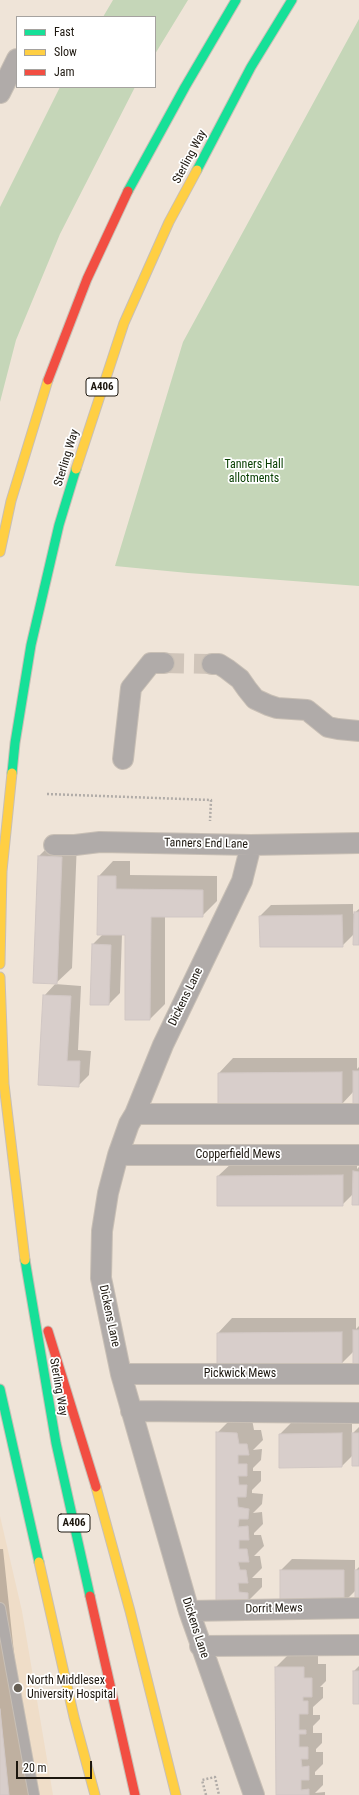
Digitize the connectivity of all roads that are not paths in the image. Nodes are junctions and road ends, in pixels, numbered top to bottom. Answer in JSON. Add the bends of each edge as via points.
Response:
{"nodes":[{"id":1,"x":236,"y":0,"type":"edge"},
{"id":2,"x":292,"y":0,"type":"edge"},
{"id":3,"x":16,"y":61,"type":"edge"},
{"id":4,"x":0,"y":93,"type":"edge"},
{"id":5,"x":0,"y":552,"type":"edge"},
{"id":6,"x":164,"y":663,"type":"tunnel mouth"},
{"id":7,"x":212,"y":664,"type":"tunnel mouth"},
{"id":8,"x":359,"y":731,"type":"edge"},
{"id":9,"x":123,"y":759,"type":"dead end"},
{"id":10,"x":359,"y":843,"type":"edge"},
{"id":11,"x":54,"y":845,"type":"dead end"},
{"id":12,"x":251,"y":845,"type":"junction"},
{"id":13,"x":0,"y":964,"type":"edge"},
{"id":14,"x":0,"y":977,"type":"edge"},
{"id":15,"x":135,"y":1114,"type":"junction"},
{"id":16,"x":359,"y":1114,"type":"edge"},
{"id":17,"x":118,"y":1155,"type":"junction"},
{"id":18,"x":359,"y":1155,"type":"edge"},
{"id":19,"x":23,"y":1250,"type":"junction"},
{"id":20,"x":121,"y":1374,"type":"junction"},
{"id":21,"x":359,"y":1374,"type":"edge"},
{"id":22,"x":0,"y":1389,"type":"edge"},
{"id":23,"x":131,"y":1411,"type":"junction"},
{"id":24,"x":359,"y":1413,"type":"edge"},
{"id":25,"x":0,"y":1608,"type":"edge"},
{"id":26,"x":359,"y":1608,"type":"edge"},
{"id":27,"x":188,"y":1612,"type":"junction"},
{"id":28,"x":359,"y":1645,"type":"edge"},
{"id":29,"x":200,"y":1646,"type":"junction"},
{"id":30,"x":74,"y":1716,"type":"junction"},
{"id":31,"x":79,"y":1772,"type":"dead end"},
{"id":32,"x":34,"y":1795,"type":"edge"},
{"id":33,"x":95,"y":1795,"type":"edge"},
{"id":34,"x":134,"y":1795,"type":"edge"},
{"id":35,"x":176,"y":1795,"type":"edge"},
{"id":36,"x":254,"y":1795,"type":"edge"}],
"edges":[{"from":1,"to":5,"type":"highway","via":[[135,177],[87,279],[61,344],[42,402],[11,501]]},
{"from":2,"to":13,"type":"highway","name":"Sterling Way","number":"A406","via":[[251,67],[162,236],[124,323],[89,425],[59,525],[31,645],[7,808],[2,871]]},
{"from":3,"to":4,"type":"street"},
{"from":6,"to":9,"type":"street","via":[[151,663],[131,688]]},
{"from":7,"to":8,"type":"street","via":[[219,664],[227,669],[240,679],[255,699],[268,705],[307,710],[328,726]]},
{"from":10,"to":12,"type":"street","name":"Tanners End Lane"},
{"from":11,"to":12,"type":"street","name":"Tanners End Lane","via":[[100,842]]},
{"from":12,"to":15,"type":"street","name":"Dickens Lane","via":[[242,881],[163,1045]]},
{"from":14,"to":19,"type":"highway","name":"Sterling Way","number":"A406","via":[[4,1084]]},
{"from":15,"to":16,"type":"street"},
{"from":15,"to":17,"type":"street","name":"Dickens Lane"},
{"from":17,"to":18,"type":"street","name":"Copperfield Mews"},
{"from":17,"to":20,"type":"street","name":"Dickens Lane","via":[[104,1216],[100,1278]]},
{"from":19,"to":34,"type":"highway","name":"Sterling Way","number":"A406","via":[[56,1443]]},
{"from":19,"to":35,"type":"highway","number":"A406","via":[[85,1448],[132,1619]]},
{"from":20,"to":21,"type":"street","name":"Pickwick Mews"},
{"from":20,"to":23,"type":"street","name":"Dickens Lane"},
{"from":22,"to":30,"type":"highway"},
{"from":23,"to":24,"type":"street"},
{"from":23,"to":27,"type":"street","name":"Dickens Lane"},
{"from":25,"to":32,"type":"lane"},
{"from":26,"to":27,"type":"street","name":"Dorrit Mews"},
{"from":27,"to":29,"type":"street","name":"Dickens Lane"},
{"from":28,"to":29,"type":"street"},
{"from":29,"to":36,"type":"street","name":"Dickens Lane"},
{"from":30,"to":31,"type":"highway"},
{"from":30,"to":33,"type":"highway"}]}
